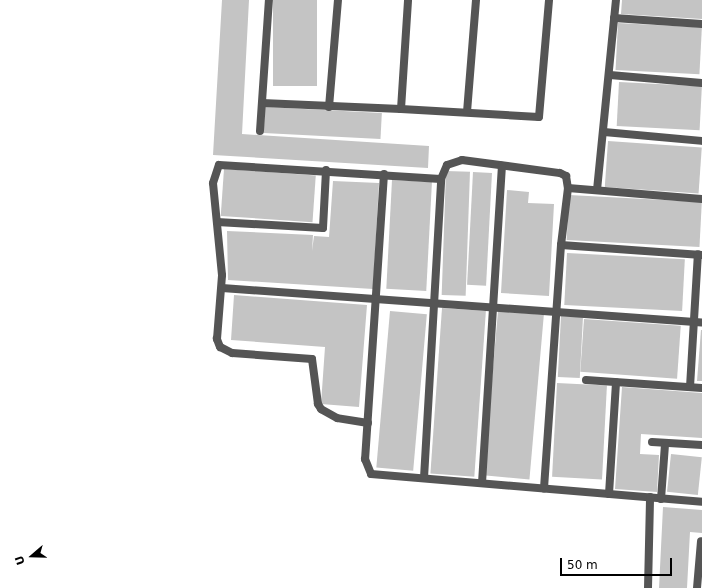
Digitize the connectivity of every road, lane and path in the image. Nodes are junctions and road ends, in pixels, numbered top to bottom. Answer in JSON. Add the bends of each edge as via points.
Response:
{"nodes":[{"id":1,"x":269,"y":0,"type":"edge"},
{"id":2,"x":338,"y":0,"type":"edge"},
{"id":3,"x":408,"y":0,"type":"edge"},
{"id":4,"x":476,"y":0,"type":"edge"},
{"id":5,"x":549,"y":0,"type":"edge"},
{"id":6,"x":616,"y":0,"type":"edge"},
{"id":7,"x":614,"y":18,"type":"junction"},
{"id":8,"x":702,"y":24,"type":"edge"},
{"id":9,"x":610,"y":75,"type":"junction"},
{"id":10,"x":702,"y":83,"type":"edge"},
{"id":11,"x":262,"y":103,"type":"junction"},
{"id":12,"x":329,"y":107,"type":"junction"},
{"id":13,"x":401,"y":109,"type":"junction"},
{"id":14,"x":467,"y":112,"type":"junction"},
{"id":15,"x":260,"y":131,"type":"dead end"},
{"id":16,"x":604,"y":132,"type":"junction"},
{"id":17,"x":702,"y":141,"type":"edge"},
{"id":18,"x":502,"y":166,"type":"junction"},
{"id":19,"x":326,"y":170,"type":"junction"},
{"id":20,"x":384,"y":174,"type":"junction"},
{"id":21,"x":441,"y":179,"type":"junction"},
{"id":22,"x":568,"y":188,"type":"junction"},
{"id":23,"x":597,"y":190,"type":"junction"},
{"id":24,"x":702,"y":199,"type":"edge"},
{"id":25,"x":217,"y":222,"type":"junction"},
{"id":26,"x":561,"y":245,"type":"junction"},
{"id":27,"x":700,"y":255,"type":"edge"},
{"id":28,"x":222,"y":288,"type":"junction"},
{"id":29,"x":378,"y":298,"type":"junction"},
{"id":30,"x":436,"y":302,"type":"junction"},
{"id":31,"x":492,"y":306,"type":"junction"},
{"id":32,"x":556,"y":311,"type":"junction"},
{"id":33,"x":699,"y":322,"type":"edge"},
{"id":34,"x":586,"y":380,"type":"dead end"},
{"id":35,"x":616,"y":382,"type":"junction"},
{"id":36,"x":690,"y":387,"type":"junction"},
{"id":37,"x":702,"y":388,"type":"edge"},
{"id":38,"x":368,"y":423,"type":"junction"},
{"id":39,"x":652,"y":442,"type":"dead end"},
{"id":40,"x":665,"y":444,"type":"junction"},
{"id":41,"x":702,"y":445,"type":"edge"},
{"id":42,"x":424,"y":478,"type":"junction"},
{"id":43,"x":482,"y":483,"type":"junction"},
{"id":44,"x":544,"y":488,"type":"junction"},
{"id":45,"x":609,"y":494,"type":"junction"},
{"id":46,"x":650,"y":497,"type":"junction"},
{"id":47,"x":661,"y":499,"type":"junction"},
{"id":48,"x":702,"y":502,"type":"edge"},
{"id":49,"x":701,"y":541,"type":"dead end"},
{"id":50,"x":701,"y":562,"type":"edge"},
{"id":51,"x":648,"y":588,"type":"edge"},
{"id":52,"x":697,"y":588,"type":"edge"}],
"edges":[{"from":1,"to":11,"type":"street"},
{"from":2,"to":12,"type":"street"},
{"from":3,"to":13,"type":"street"},
{"from":4,"to":14,"type":"street"},
{"from":5,"to":14,"type":"street","via":[[539,117]]},
{"from":6,"to":7,"type":"street"},
{"from":7,"to":8,"type":"street"},
{"from":7,"to":9,"type":"street"},
{"from":9,"to":10,"type":"street"},
{"from":9,"to":16,"type":"street"},
{"from":11,"to":12,"type":"street"},
{"from":11,"to":15,"type":"street"},
{"from":12,"to":13,"type":"street"},
{"from":13,"to":14,"type":"street"},
{"from":16,"to":17,"type":"street"},
{"from":16,"to":23,"type":"street"},
{"from":18,"to":21,"type":"street","via":[[452,161],[443,169]]},
{"from":18,"to":22,"type":"street","via":[[547,169],[560,173],[567,180]]},
{"from":18,"to":31,"type":"street"},
{"from":19,"to":20,"type":"street"},
{"from":19,"to":25,"type":"street","via":[[323,228]]},
{"from":19,"to":25,"type":"street","via":[[219,165],[213,183]]},
{"from":20,"to":21,"type":"street"},
{"from":20,"to":29,"type":"street"},
{"from":21,"to":30,"type":"street"},
{"from":22,"to":23,"type":"street"},
{"from":22,"to":26,"type":"street"},
{"from":23,"to":24,"type":"street"},
{"from":25,"to":28,"type":"street"},
{"from":26,"to":27,"type":"street"},
{"from":26,"to":32,"type":"street"},
{"from":27,"to":33,"type":"street"},
{"from":28,"to":29,"type":"street"},
{"from":28,"to":38,"type":"street","via":[[217,339],[221,349],[232,353],[312,359],[318,404],[321,409],[337,418]]},
{"from":29,"to":30,"type":"street"},
{"from":29,"to":38,"type":"street"},
{"from":30,"to":31,"type":"street"},
{"from":30,"to":42,"type":"street"},
{"from":31,"to":32,"type":"street"},
{"from":31,"to":43,"type":"street"},
{"from":32,"to":33,"type":"street"},
{"from":32,"to":44,"type":"street"},
{"from":33,"to":36,"type":"street"},
{"from":34,"to":35,"type":"street"},
{"from":35,"to":36,"type":"street"},
{"from":35,"to":45,"type":"street"},
{"from":36,"to":37,"type":"street"},
{"from":38,"to":42,"type":"street","via":[[365,459],[372,474]]},
{"from":39,"to":40,"type":"street"},
{"from":40,"to":41,"type":"street"},
{"from":40,"to":47,"type":"street"},
{"from":42,"to":43,"type":"street"},
{"from":43,"to":44,"type":"street"},
{"from":44,"to":45,"type":"street"},
{"from":45,"to":46,"type":"street"},
{"from":46,"to":47,"type":"street"},
{"from":46,"to":51,"type":"street"},
{"from":47,"to":48,"type":"street"},
{"from":49,"to":50,"type":"street"},
{"from":50,"to":52,"type":"street"}]}
